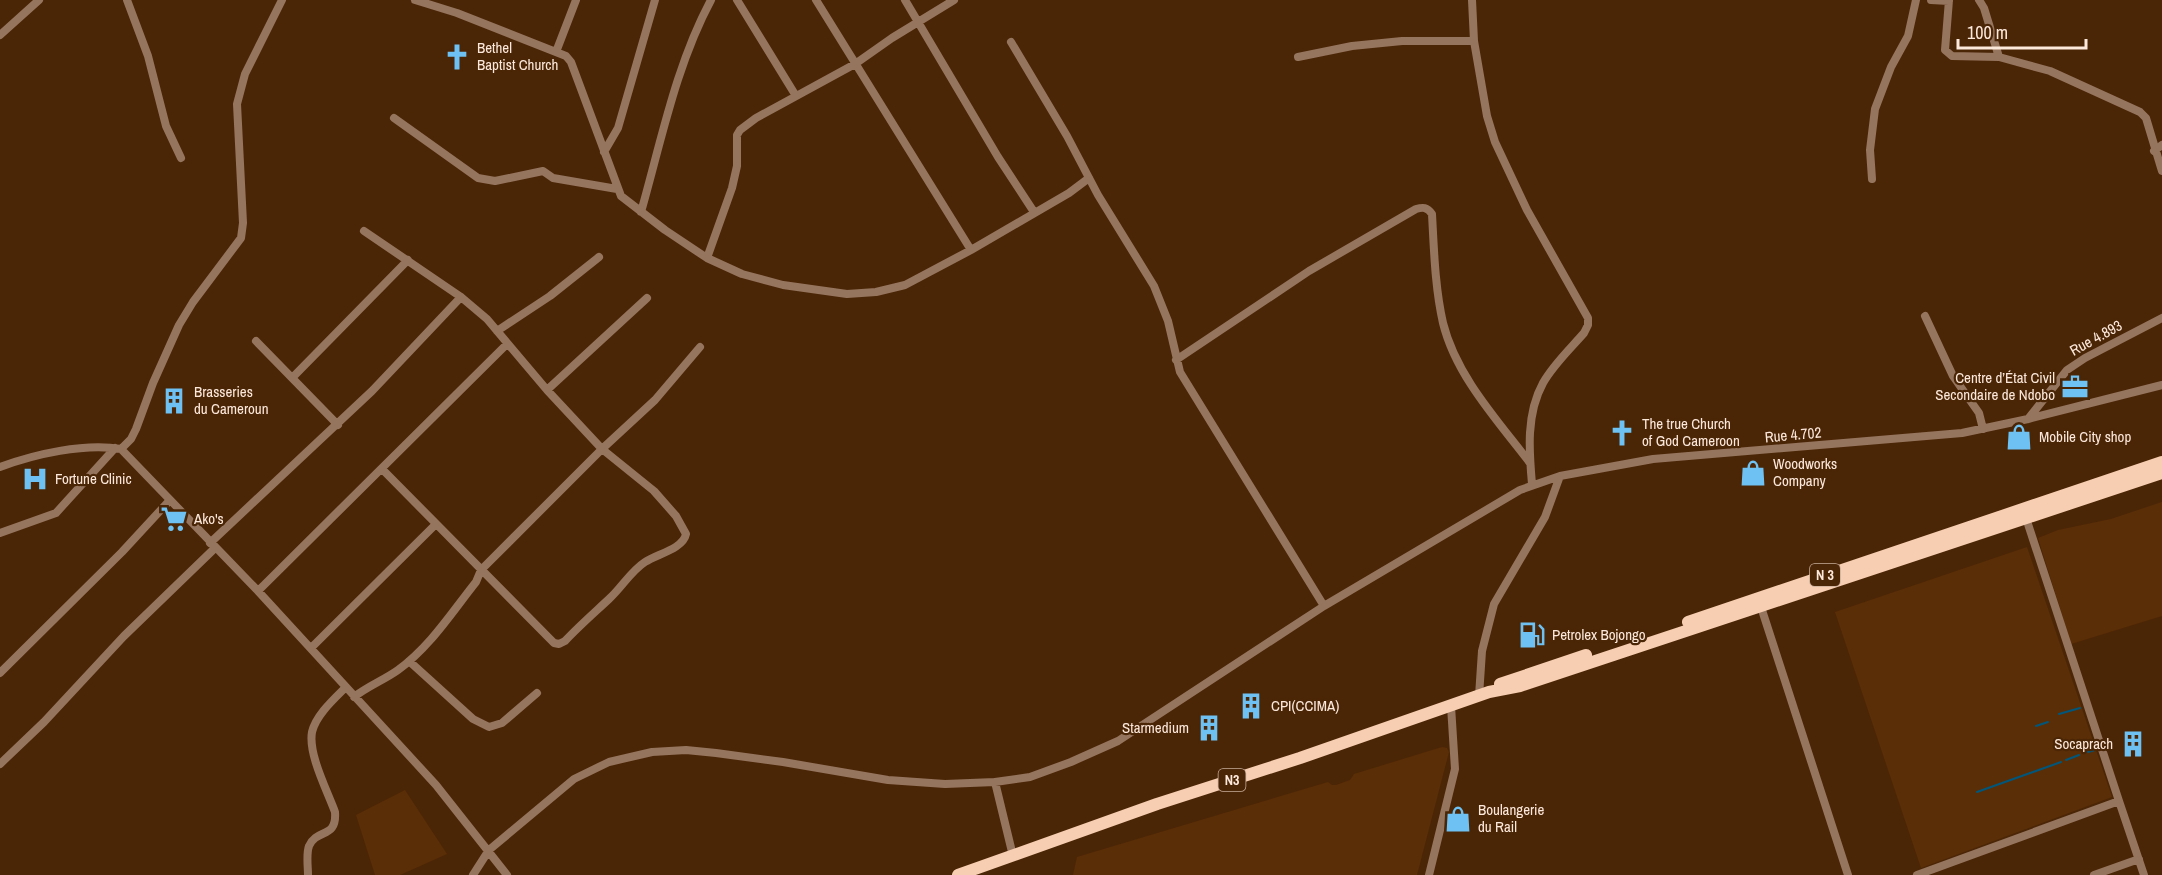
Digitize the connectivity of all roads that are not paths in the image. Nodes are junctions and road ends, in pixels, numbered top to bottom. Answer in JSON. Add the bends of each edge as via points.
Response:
{"nodes":[{"id":1,"x":39,"y":0,"type":"edge"},
{"id":2,"x":127,"y":0,"type":"edge"},
{"id":3,"x":282,"y":0,"type":"edge"},
{"id":4,"x":415,"y":0,"type":"edge"},
{"id":5,"x":576,"y":0,"type":"edge"},
{"id":6,"x":655,"y":0,"type":"edge"},
{"id":7,"x":711,"y":0,"type":"edge"},
{"id":8,"x":737,"y":0,"type":"edge"},
{"id":9,"x":816,"y":0,"type":"edge"},
{"id":10,"x":905,"y":0,"type":"edge"},
{"id":11,"x":954,"y":0,"type":"edge"},
{"id":12,"x":1472,"y":0,"type":"edge"},
{"id":13,"x":1916,"y":0,"type":"edge"},
{"id":14,"x":1931,"y":0,"type":"edge"},
{"id":15,"x":1979,"y":0,"type":"edge"},
{"id":16,"x":1949,"y":1,"type":"edge"},
{"id":17,"x":919,"y":22,"type":"junction"},
{"id":18,"x":0,"y":35,"type":"edge"},
{"id":19,"x":1473,"y":41,"type":"junction"},
{"id":20,"x":1011,"y":42,"type":"dead end"},
{"id":21,"x":556,"y":52,"type":"junction"},
{"id":22,"x":1298,"y":57,"type":"dead end"},
{"id":23,"x":1999,"y":57,"type":"junction"},
{"id":24,"x":855,"y":64,"type":"junction"},
{"id":25,"x":796,"y":96,"type":"junction"},
{"id":26,"x":394,"y":118,"type":"dead end"},
{"id":27,"x":2162,"y":145,"type":"edge"},
{"id":28,"x":2154,"y":151,"type":"junction"},
{"id":29,"x":604,"y":152,"type":"junction"},
{"id":30,"x":181,"y":158,"type":"dead end"},
{"id":31,"x":2162,"y":171,"type":"edge"},
{"id":32,"x":1089,"y":178,"type":"junction"},
{"id":33,"x":1872,"y":178,"type":"dead end"},
{"id":34,"x":617,"y":189,"type":"junction"},
{"id":35,"x":641,"y":212,"type":"junction"},
{"id":36,"x":1034,"y":212,"type":"junction"},
{"id":37,"x":364,"y":231,"type":"dead end"},
{"id":38,"x":971,"y":250,"type":"junction"},
{"id":39,"x":599,"y":257,"type":"dead end"},
{"id":40,"x":707,"y":258,"type":"junction"},
{"id":41,"x":408,"y":260,"type":"junction"},
{"id":42,"x":461,"y":297,"type":"junction"},
{"id":43,"x":647,"y":298,"type":"dead end"},
{"id":44,"x":1925,"y":316,"type":"dead end"},
{"id":45,"x":2162,"y":318,"type":"edge"},
{"id":46,"x":498,"y":331,"type":"junction"},
{"id":47,"x":256,"y":341,"type":"dead end"},
{"id":48,"x":507,"y":344,"type":"junction"},
{"id":49,"x":700,"y":347,"type":"dead end"},
{"id":50,"x":1176,"y":360,"type":"junction"},
{"id":51,"x":292,"y":378,"type":"junction"},
{"id":52,"x":2162,"y":385,"type":"edge"},
{"id":53,"x":547,"y":390,"type":"junction"},
{"id":54,"x":2028,"y":419,"type":"junction"},
{"id":55,"x":338,"y":425,"type":"junction"},
{"id":56,"x":1983,"y":429,"type":"junction"},
{"id":57,"x":118,"y":448,"type":"junction"},
{"id":58,"x":602,"y":449,"type":"junction"},
{"id":59,"x":2162,"y":462,"type":"edge"},
{"id":60,"x":1530,"y":463,"type":"junction"},
{"id":61,"x":0,"y":467,"type":"edge"},
{"id":62,"x":381,"y":469,"type":"junction"},
{"id":63,"x":2162,"y":473,"type":"edge"},
{"id":64,"x":1560,"y":476,"type":"junction"},
{"id":65,"x":1532,"y":484,"type":"junction"},
{"id":66,"x":170,"y":500,"type":"junction"},
{"id":67,"x":2026,"y":518,"type":"junction"},
{"id":68,"x":436,"y":524,"type":"junction"},
{"id":69,"x":0,"y":533,"type":"edge"},
{"id":70,"x":213,"y":546,"type":"junction"},
{"id":71,"x":481,"y":570,"type":"junction"},
{"id":72,"x":1833,"y":577,"type":"junction"},
{"id":73,"x":258,"y":591,"type":"junction"},
{"id":74,"x":1324,"y":606,"type":"junction"},
{"id":75,"x":1761,"y":607,"type":"junction"},
{"id":76,"x":311,"y":648,"type":"junction"},
{"id":77,"x":409,"y":661,"type":"junction"},
{"id":78,"x":0,"y":673,"type":"edge"},
{"id":79,"x":346,"y":687,"type":"junction"},
{"id":80,"x":537,"y":693,"type":"dead end"},
{"id":81,"x":1484,"y":694,"type":"junction"},
{"id":82,"x":354,"y":697,"type":"junction"},
{"id":83,"x":1451,"y":706,"type":"junction"},
{"id":84,"x":0,"y":764,"type":"edge"},
{"id":85,"x":995,"y":782,"type":"junction"},
{"id":86,"x":2119,"y":801,"type":"junction"},
{"id":87,"x":489,"y":850,"type":"junction"},
{"id":88,"x":1013,"y":856,"type":"junction"},
{"id":89,"x":2139,"y":859,"type":"junction"},
{"id":90,"x":308,"y":875,"type":"edge"},
{"id":91,"x":473,"y":875,"type":"edge"},
{"id":92,"x":507,"y":875,"type":"edge"},
{"id":93,"x":958,"y":875,"type":"edge"},
{"id":94,"x":1429,"y":875,"type":"edge"},
{"id":95,"x":1848,"y":875,"type":"edge"},
{"id":96,"x":1917,"y":875,"type":"edge"},
{"id":97,"x":2094,"y":875,"type":"edge"},
{"id":98,"x":2144,"y":875,"type":"edge"}],
"edges":[{"from":1,"to":18,"type":"street"},
{"from":2,"to":30,"type":"street","via":[[148,56],[166,126]]},
{"from":3,"to":57,"type":"street","via":[[245,74],[237,104],[241,238],[179,325],[136,429],[131,439]]},
{"from":4,"to":21,"type":"street"},
{"from":5,"to":21,"type":"street"},
{"from":6,"to":29,"type":"street","via":[[618,128]]},
{"from":7,"to":35,"type":"street","via":[[698,24]]},
{"from":8,"to":25,"type":"street"},
{"from":9,"to":24,"type":"street"},
{"from":10,"to":17,"type":"street"},
{"from":11,"to":17,"type":"street"},
{"from":12,"to":19,"type":"street"},
{"from":13,"to":33,"type":"street","via":[[1908,36],[1875,109],[1870,150]]},
{"from":14,"to":16,"type":"street"},
{"from":15,"to":23,"type":"street"},
{"from":16,"to":23,"type":"street","via":[[1948,53]]},
{"from":17,"to":24,"type":"street"},
{"from":17,"to":36,"type":"street"},
{"from":19,"to":22,"type":"street","via":[[1402,41]]},
{"from":19,"to":60,"type":"street","via":[[1495,142],[1527,210],[1588,318],[1584,333],[1542,384],[1528,442]]},
{"from":20,"to":32,"type":"street"},
{"from":21,"to":29,"type":"street","via":[[571,62]]},
{"from":23,"to":28,"type":"street","via":[[2050,71],[2140,112],[2146,118]]},
{"from":24,"to":25,"type":"street"},
{"from":24,"to":38,"type":"street"},
{"from":25,"to":40,"type":"street","via":[[738,133],[732,188]]},
{"from":26,"to":34,"type":"street","via":[[478,178],[495,181],[543,171],[553,178]]},
{"from":27,"to":28,"type":"street"},
{"from":28,"to":31,"type":"street"},
{"from":29,"to":34,"type":"street"},
{"from":32,"to":36,"type":"street"},
{"from":32,"to":50,"type":"street","via":[[1154,286],[1168,321]]},
{"from":34,"to":35,"type":"street"},
{"from":35,"to":40,"type":"street"},
{"from":36,"to":38,"type":"street"},
{"from":37,"to":41,"type":"street"},
{"from":38,"to":40,"type":"street","via":[[905,285],[847,294],[783,285],[742,274]]},
{"from":39,"to":46,"type":"street"},
{"from":41,"to":42,"type":"street"},
{"from":41,"to":51,"type":"street"},
{"from":42,"to":46,"type":"street"},
{"from":42,"to":55,"type":"street"},
{"from":43,"to":53,"type":"street"},
{"from":44,"to":56,"type":"street","via":[[1953,376],[1979,413]]},
{"from":45,"to":54,"type":"street","name":"Rue 4.893","via":[[2067,370]]},
{"from":46,"to":48,"type":"street"},
{"from":47,"to":51,"type":"street"},
{"from":48,"to":53,"type":"street"},
{"from":48,"to":62,"type":"street"},
{"from":49,"to":58,"type":"street","via":[[656,400]]},
{"from":50,"to":60,"type":"street","via":[[1309,271],[1424,207],[1432,214],[1436,275],[1451,347],[1482,400]]},
{"from":50,"to":74,"type":"street"},
{"from":51,"to":55,"type":"street"},
{"from":52,"to":54,"type":"street","name":"Rue 4.702"},
{"from":53,"to":58,"type":"street"},
{"from":54,"to":56,"type":"street","name":"Rue 4.702"},
{"from":55,"to":70,"type":"street"},
{"from":56,"to":64,"type":"street","name":"Rue 4.702","via":[[1653,459]]},
{"from":57,"to":61,"type":"street","via":[[76,448]]},
{"from":57,"to":66,"type":"street"},
{"from":57,"to":69,"type":"street","via":[[56,513]]},
{"from":58,"to":71,"type":"street"},
{"from":58,"to":71,"type":"street","via":[[654,491],[676,516],[686,534],[680,545],[641,565],[559,644]]},
{"from":59,"to":72,"type":"highway","number":"N 3"},
{"from":60,"to":65,"type":"street"},
{"from":62,"to":68,"type":"street"},
{"from":62,"to":73,"type":"street"},
{"from":63,"to":67,"type":"highway","number":"N 3"},
{"from":64,"to":65,"type":"street","name":"Rue 4.702"},
{"from":64,"to":81,"type":"street","via":[[1545,517],[1494,604],[1482,651]]},
{"from":65,"to":74,"type":"street","name":"Rue 4.702"},
{"from":66,"to":70,"type":"street"},
{"from":66,"to":78,"type":"street"},
{"from":67,"to":72,"type":"highway","number":"N 3"},
{"from":67,"to":86,"type":"street"},
{"from":68,"to":71,"type":"street"},
{"from":68,"to":76,"type":"street"},
{"from":70,"to":73,"type":"street"},
{"from":70,"to":84,"type":"street"},
{"from":71,"to":77,"type":"street","via":[[469,591]]},
{"from":72,"to":75,"type":"highway","number":"N 3"},
{"from":72,"to":81,"type":"highway","number":"N 3","via":[[1524,675]]},
{"from":73,"to":76,"type":"street"},
{"from":74,"to":85,"type":"street","name":"Rue 4.702","via":[[1118,741],[1030,777]]},
{"from":75,"to":81,"type":"highway","number":"N 3","via":[[1520,686]]},
{"from":75,"to":95,"type":"street"},
{"from":76,"to":79,"type":"street"},
{"from":77,"to":80,"type":"street","via":[[473,719],[489,727],[502,723]]},
{"from":77,"to":82,"type":"street"},
{"from":79,"to":82,"type":"street"},
{"from":79,"to":90,"type":"street","via":[[312,730],[311,748],[336,823],[314,839],[308,849]]},
{"from":81,"to":83,"type":"highway","number":"N 3"},
{"from":82,"to":87,"type":"street","via":[[436,785]]},
{"from":83,"to":88,"type":"highway","number":"N3"},
{"from":83,"to":94,"type":"street","via":[[1455,769]]},
{"from":85,"to":87,"type":"street","name":"Rue 4.702","via":[[888,780],[686,750],[652,752],[609,762],[574,779]]},
{"from":85,"to":88,"type":"street"},
{"from":86,"to":89,"type":"street"},
{"from":86,"to":96,"type":"street"},
{"from":87,"to":91,"type":"street","name":"Rue 4.702"},
{"from":87,"to":92,"type":"street"},
{"from":88,"to":93,"type":"highway"},
{"from":89,"to":97,"type":"street"},
{"from":89,"to":98,"type":"street"}]}
